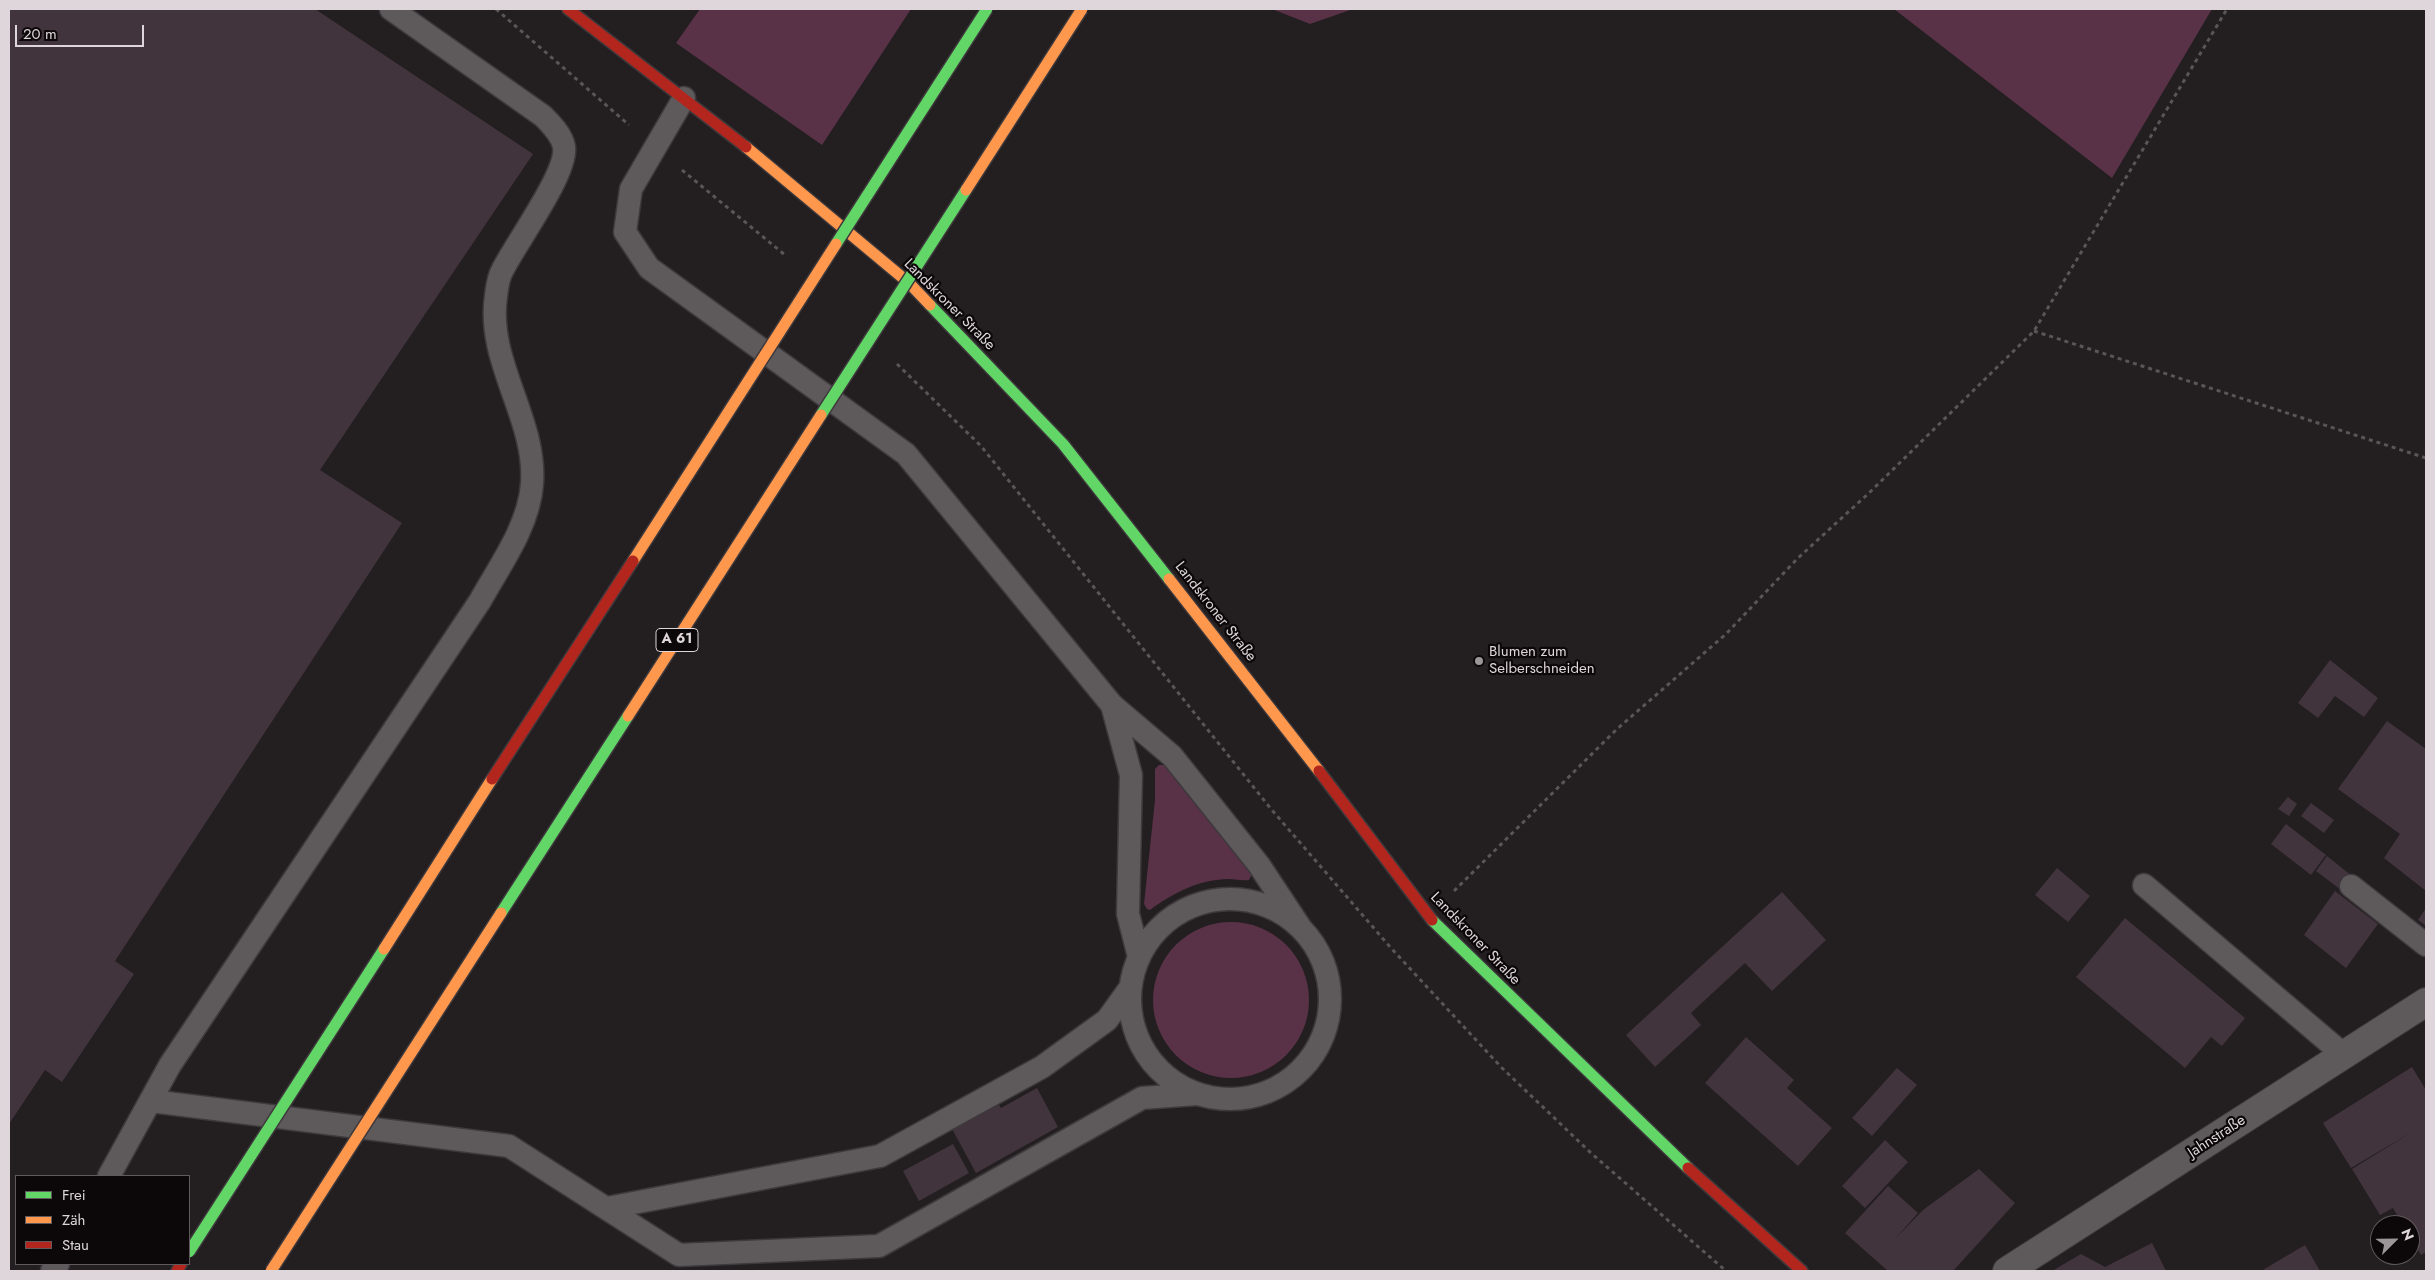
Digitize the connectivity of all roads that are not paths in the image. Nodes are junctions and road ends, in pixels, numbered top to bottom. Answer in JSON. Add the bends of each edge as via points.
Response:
{"nodes":[{"id":1,"x":392,"y":9,"type":"edge"},
{"id":2,"x":568,"y":9,"type":"edge"},
{"id":3,"x":987,"y":9,"type":"edge"},
{"id":4,"x":1082,"y":9,"type":"edge"},
{"id":5,"x":684,"y":98,"type":"junction"},
{"id":6,"x":1112,"y":704,"type":"junction"},
{"id":7,"x":2144,"y":885,"type":"dead end"},
{"id":8,"x":2351,"y":886,"type":"dead end"},
{"id":9,"x":1300,"y":926,"type":"junction"},
{"id":10,"x":2426,"y":945,"type":"edge"},
{"id":11,"x":1139,"y":957,"type":"junction"},
{"id":12,"x":1130,"y":988,"type":"junction"},
{"id":13,"x":2424,"y":1008,"type":"edge"},
{"id":14,"x":2344,"y":1055,"type":"junction"},
{"id":15,"x":1196,"y":1094,"type":"junction"},
{"id":16,"x":151,"y":1101,"type":"junction"},
{"id":17,"x":110,"y":1175,"type":"edge"},
{"id":18,"x":607,"y":1208,"type":"junction"},
{"id":19,"x":190,"y":1250,"type":"edge"},
{"id":20,"x":272,"y":1271,"type":"edge"},
{"id":21,"x":1802,"y":1271,"type":"edge"},
{"id":22,"x":2007,"y":1271,"type":"edge"}],
"edges":[{"from":1,"to":16,"type":"lane","via":[[543,116],[557,130],[564,147],[562,167],[501,273],[496,298],[494,324],[531,452],[532,484],[522,524],[480,601],[170,1065]]},
{"from":2,"to":5,"type":"main road","name":"Landskroner Straße"},
{"from":3,"to":19,"type":"main road","bridge":true},
{"from":4,"to":20,"type":"main road","number":"A 61","bridge":true},
{"from":5,"to":6,"type":"lane","via":[[631,189],[625,232],[648,268],[906,454]]},
{"from":5,"to":21,"type":"main road","name":"Landskroner Straße","via":[[909,283],[1063,444],[1284,724],[1428,916],[1683,1164]]},
{"from":6,"to":9,"type":"lane","via":[[1172,756],[1259,865]]},
{"from":6,"to":11,"type":"lane","via":[[1131,775],[1128,914]]},
{"from":7,"to":14,"type":"lane"},
{"from":8,"to":10,"type":"lane"},
{"from":9,"to":11,"type":"lane","via":[[1274,908],[1243,899],[1211,900],[1181,910],[1156,931]]},
{"from":9,"to":15,"type":"lane","via":[[1319,952],[1330,983],[1329,1017],[1317,1050],[1294,1077],[1264,1094],[1230,1100]]},
{"from":11,"to":12,"type":"lane"},
{"from":12,"to":15,"type":"lane","via":[[1132,1020],[1144,1050],[1166,1077]]},
{"from":12,"to":18,"type":"lane","via":[[1107,1020],[1042,1067],[880,1156]]},
{"from":13,"to":14,"type":"street","name":"Jahnstraße"},
{"from":14,"to":22,"type":"street","name":"Jahnstraße"},
{"from":15,"to":18,"type":"lane","via":[[1142,1098],[879,1246],[679,1254]]},
{"from":16,"to":17,"type":"lane"},
{"from":16,"to":18,"type":"lane","via":[[509,1146]]}]}
